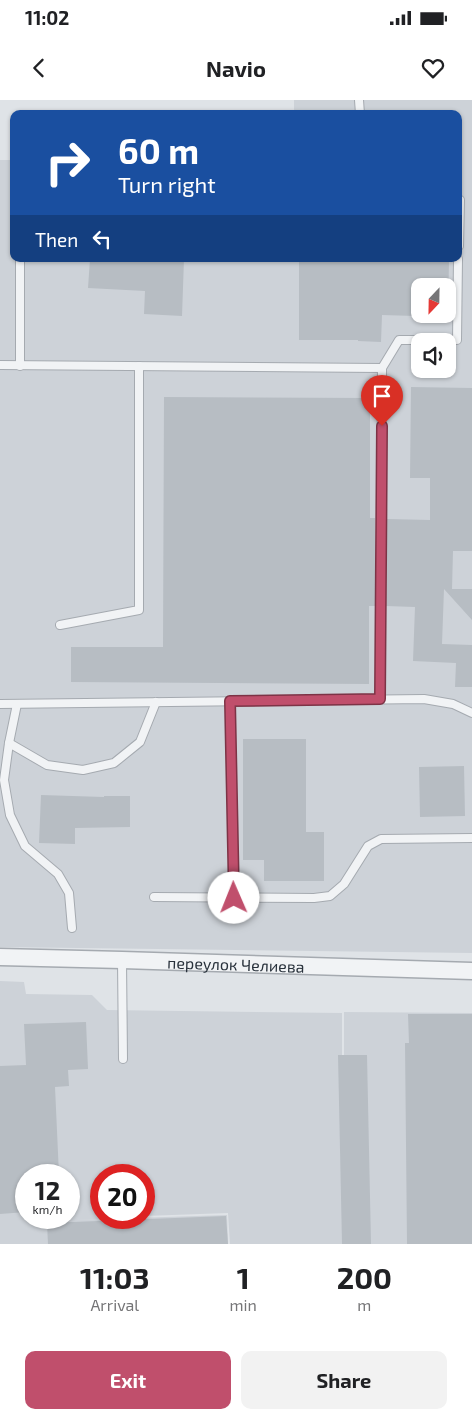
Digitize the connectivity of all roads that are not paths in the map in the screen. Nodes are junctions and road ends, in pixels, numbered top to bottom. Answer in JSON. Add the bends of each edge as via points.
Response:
{"nodes":[{"id":1,"x":20,"y":262,"type":"edge"},
{"id":2,"x":458,"y":262,"type":"edge"},
{"id":3,"x":0,"y":365,"type":"edge"},
{"id":4,"x":20,"y":366,"type":"junction"},
{"id":5,"x":139,"y":366,"type":"junction"},
{"id":6,"x":382,"y":368,"type":"junction"},
{"id":7,"x":60,"y":625,"type":"dead end"},
{"id":8,"x":380,"y":699,"type":"junction"},
{"id":9,"x":230,"y":701,"type":"junction"},
{"id":10,"x":156,"y":702,"type":"junction"},
{"id":11,"x":0,"y":704,"type":"edge"},
{"id":12,"x":17,"y":704,"type":"junction"},
{"id":13,"x":472,"y":713,"type":"edge"},
{"id":14,"x":9,"y":743,"type":"junction"},
{"id":15,"x":472,"y":838,"type":"edge"},
{"id":16,"x":154,"y":897,"type":"dead end"},
{"id":17,"x":234,"y":898,"type":"junction"},
{"id":18,"x":72,"y":928,"type":"dead end"},
{"id":19,"x":0,"y":957,"type":"edge"},
{"id":20,"x":122,"y":960,"type":"junction"},
{"id":21,"x":472,"y":971,"type":"edge"},
{"id":22,"x":123,"y":1059,"type":"dead end"}],
"edges":[{"from":1,"to":4,"type":"lane"},
{"from":2,"to":6,"type":"lane","via":[[457,340],[399,340]]},
{"from":3,"to":4,"type":"lane"},
{"from":4,"to":5,"type":"lane"},
{"from":5,"to":6,"type":"lane"},
{"from":5,"to":7,"type":"lane","via":[[139,610]]},
{"from":6,"to":8,"type":"lane"},
{"from":8,"to":9,"type":"lane"},
{"from":8,"to":13,"type":"lane","via":[[424,699],[453,704]]},
{"from":9,"to":10,"type":"lane"},
{"from":9,"to":17,"type":"lane"},
{"from":10,"to":12,"type":"lane"},
{"from":10,"to":14,"type":"lane","via":[[140,742],[114,763],[83,770],[46,765]]},
{"from":11,"to":12,"type":"lane"},
{"from":12,"to":14,"type":"lane"},
{"from":14,"to":18,"type":"lane","via":[[4,780],[10,815],[25,846],[58,874],[69,893]]},
{"from":15,"to":17,"type":"lane","via":[[381,839],[368,846],[344,884],[330,896]]},
{"from":16,"to":17,"type":"lane"},
{"from":19,"to":20,"type":"street","name":"переулок Челиева"},
{"from":20,"to":21,"type":"street","name":"переулок Челиева"},
{"from":20,"to":22,"type":"lane"}]}
